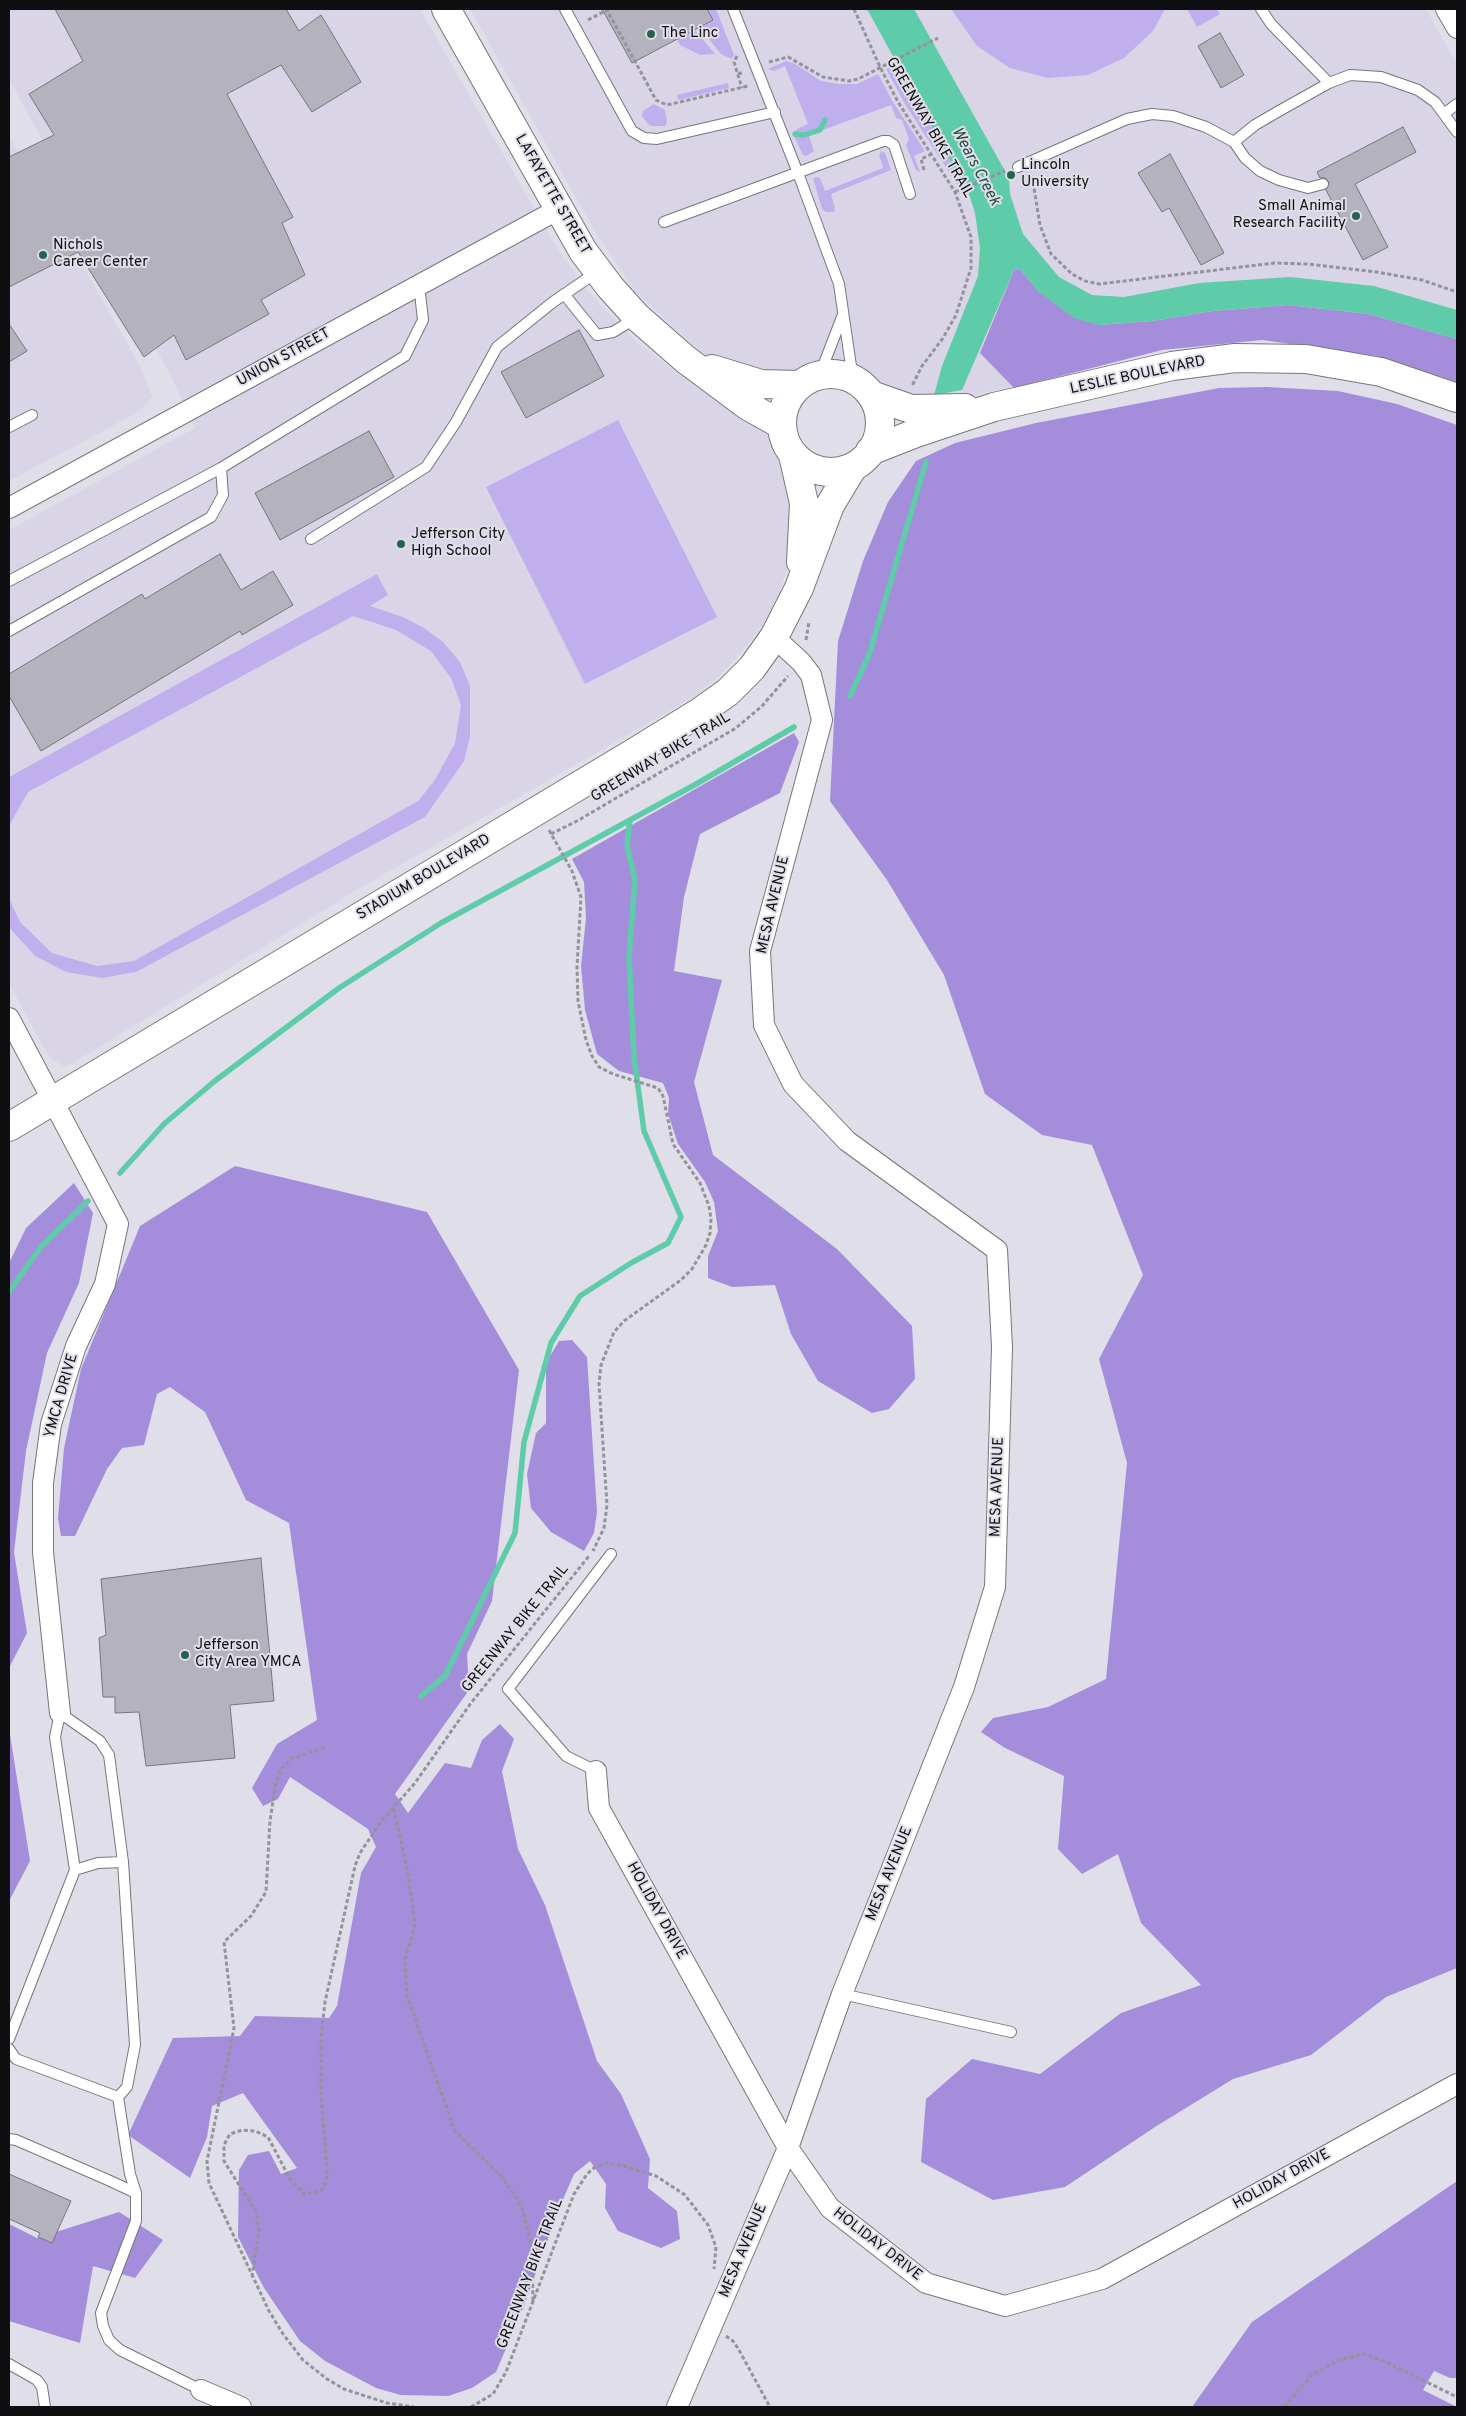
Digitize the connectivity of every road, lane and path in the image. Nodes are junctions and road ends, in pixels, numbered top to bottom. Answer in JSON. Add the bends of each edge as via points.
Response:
{"nodes":[{"id":1,"x":446,"y":9,"type":"edge"},
{"id":2,"x":565,"y":9,"type":"edge"},
{"id":3,"x":734,"y":9,"type":"edge"},
{"id":4,"x":854,"y":9,"type":"edge"},
{"id":5,"x":1261,"y":9,"type":"edge"},
{"id":6,"x":1446,"y":9,"type":"edge"},
{"id":7,"x":585,"y":15,"type":"dead end"},
{"id":8,"x":1457,"y":28,"type":"edge"},
{"id":9,"x":938,"y":38,"type":"dead end"},
{"id":10,"x":756,"y":67,"type":"junction"},
{"id":11,"x":880,"y":68,"type":"junction"},
{"id":12,"x":738,"y":74,"type":"dead end"},
{"id":13,"x":1329,"y":83,"type":"junction"},
{"id":14,"x":742,"y":88,"type":"dead end"},
{"id":15,"x":1457,"y":104,"type":"edge"},
{"id":16,"x":775,"y":112,"type":"junction"},
{"id":17,"x":1445,"y":113,"type":"junction"},
{"id":18,"x":1457,"y":132,"type":"edge"},
{"id":19,"x":1234,"y":142,"type":"junction"},
{"id":20,"x":932,"y":154,"type":"junction"},
{"id":21,"x":1018,"y":167,"type":"joint"},
{"id":22,"x":924,"y":170,"type":"dead end"},
{"id":23,"x":1005,"y":171,"type":"dead end"},
{"id":24,"x":798,"y":172,"type":"junction"},
{"id":25,"x":1323,"y":184,"type":"dead end"},
{"id":26,"x":955,"y":192,"type":"junction"},
{"id":27,"x":910,"y":194,"type":"dead end"},
{"id":28,"x":559,"y":209,"type":"junction"},
{"id":29,"x":664,"y":222,"type":"dead end"},
{"id":30,"x":597,"y":272,"type":"junction"},
{"id":31,"x":419,"y":284,"type":"junction"},
{"id":32,"x":1457,"y":292,"type":"edge"},
{"id":33,"x":564,"y":294,"type":"junction"},
{"id":34,"x":843,"y":314,"type":"junction"},
{"id":35,"x":637,"y":317,"type":"junction"},
{"id":36,"x":685,"y":359,"type":"junction"},
{"id":37,"x":810,"y":379,"type":"junction"},
{"id":38,"x":865,"y":389,"type":"junction"},
{"id":39,"x":912,"y":390,"type":"dead end"},
{"id":40,"x":1457,"y":398,"type":"edge"},
{"id":41,"x":994,"y":407,"type":"junction"},
{"id":42,"x":32,"y":415,"type":"dead end"},
{"id":43,"x":782,"y":425,"type":"junction"},
{"id":44,"x":9,"y":427,"type":"edge"},
{"id":45,"x":793,"y":455,"type":"junction"},
{"id":46,"x":861,"y":459,"type":"junction"},
{"id":47,"x":221,"y":468,"type":"junction"},
{"id":48,"x":9,"y":508,"type":"edge"},
{"id":49,"x":311,"y":539,"type":"dead end"},
{"id":50,"x":9,"y":581,"type":"edge"},
{"id":51,"x":800,"y":588,"type":"junction"},
{"id":52,"x":813,"y":613,"type":"dead end"},
{"id":53,"x":9,"y":631,"type":"edge"},
{"id":54,"x":774,"y":637,"type":"junction"},
{"id":55,"x":801,"y":662,"type":"junction"},
{"id":56,"x":9,"y":1018,"type":"edge"},
{"id":57,"x":54,"y":1102,"type":"junction"},
{"id":58,"x":9,"y":1127,"type":"edge"},
{"id":59,"x":612,"y":1554,"type":"dead end"},
{"id":60,"x":60,"y":1713,"type":"junction"},
{"id":61,"x":325,"y":1748,"type":"dead end"},
{"id":62,"x":596,"y":1771,"type":"joint"},
{"id":63,"x":394,"y":1808,"type":"junction"},
{"id":64,"x":123,"y":1862,"type":"junction"},
{"id":65,"x":75,"y":1870,"type":"junction"},
{"id":66,"x":842,"y":1994,"type":"junction"},
{"id":67,"x":1011,"y":2032,"type":"dead end"},
{"id":68,"x":9,"y":2039,"type":"edge"},
{"id":69,"x":9,"y":2049,"type":"edge"},
{"id":70,"x":1457,"y":2084,"type":"edge"},
{"id":71,"x":118,"y":2097,"type":"junction"},
{"id":72,"x":9,"y":2139,"type":"edge"},
{"id":73,"x":788,"y":2148,"type":"junction"},
{"id":74,"x":136,"y":2194,"type":"junction"},
{"id":75,"x":252,"y":2276,"type":"junction"},
{"id":76,"x":711,"y":2278,"type":"dead end"},
{"id":77,"x":533,"y":2304,"type":"junction"},
{"id":78,"x":710,"y":2330,"type":"junction"},
{"id":79,"x":9,"y":2364,"type":"edge"},
{"id":80,"x":201,"y":2390,"type":"joint"},
{"id":81,"x":1457,"y":2397,"type":"edge"},
{"id":82,"x":45,"y":2407,"type":"edge"},
{"id":83,"x":242,"y":2407,"type":"edge"},
{"id":84,"x":414,"y":2407,"type":"edge"},
{"id":85,"x":471,"y":2407,"type":"edge"},
{"id":86,"x":677,"y":2407,"type":"edge"},
{"id":87,"x":770,"y":2407,"type":"edge"},
{"id":88,"x":1284,"y":2407,"type":"edge"}],
"edges":[{"from":1,"to":28,"type":"main road","name":"LAFAYETTE STREET"},
{"from":2,"to":16,"type":"lane","via":[[632,131],[644,138],[657,139]]},
{"from":3,"to":10,"type":"lane"},
{"from":4,"to":11,"type":"path","name":"GREENWAY BIKE TRAIL"},
{"from":5,"to":13,"type":"lane"},
{"from":6,"to":8,"type":"street"},
{"from":7,"to":14,"type":"path","via":[[588,21],[607,10],[656,100],[667,106]]},
{"from":9,"to":11,"type":"path"},
{"from":10,"to":11,"type":"path","via":[[788,57],[822,77],[850,81]]},
{"from":10,"to":12,"type":"path"},
{"from":10,"to":16,"type":"lane"},
{"from":11,"to":20,"type":"path","name":"GREENWAY BIKE TRAIL"},
{"from":13,"to":17,"type":"lane","via":[[1350,75],[1381,76],[1418,90]]},
{"from":13,"to":19,"type":"lane","via":[[1255,125]]},
{"from":15,"to":17,"type":"lane"},
{"from":16,"to":24,"type":"lane"},
{"from":17,"to":18,"type":"lane"},
{"from":19,"to":21,"type":"lane","via":[[1190,120],[1152,114],[1127,119]]},
{"from":19,"to":25,"type":"lane","via":[[1260,171],[1279,180],[1308,188]]},
{"from":20,"to":22,"type":"path","via":[[921,159]]},
{"from":20,"to":26,"type":"path","name":"GREENWAY BIKE TRAIL"},
{"from":21,"to":32,"type":"path","via":[[1029,171],[1034,180],[1040,225],[1051,254],[1072,274],[1085,281],[1100,284],[1275,263],[1386,274],[1422,280]]},
{"from":23,"to":26,"type":"path"},
{"from":24,"to":27,"type":"lane","via":[[888,141],[894,145]]},
{"from":24,"to":29,"type":"lane"},
{"from":24,"to":34,"type":"lane","via":[[839,284]]},
{"from":26,"to":39,"type":"path","name":"GREENWAY BIKE TRAIL","via":[[971,236],[971,268],[956,315],[916,376]]},
{"from":28,"to":30,"type":"main road","name":"LAFAYETTE STREET"},
{"from":28,"to":31,"type":"street","name":"UNION STREET"},
{"from":30,"to":33,"type":"lane"},
{"from":30,"to":35,"type":"main road","name":"LAFAYETTE STREET"},
{"from":31,"to":47,"type":"lane","via":[[423,320],[405,356]]},
{"from":31,"to":48,"type":"street","name":"UNION STREET"},
{"from":33,"to":35,"type":"lane","via":[[597,336],[613,332]]},
{"from":33,"to":49,"type":"lane","via":[[497,347],[456,422],[426,467]]},
{"from":34,"to":37,"type":"lane"},
{"from":34,"to":38,"type":"lane","via":[[851,366]]},
{"from":35,"to":36,"type":"main road","name":"LAFAYETTE STREET"},
{"from":36,"to":37,"type":"main road","name":"LAFAYETTE STREET","via":[[761,384]]},
{"from":36,"to":43,"type":"main road","name":"LAFAYETTE STREET","via":[[748,406]]},
{"from":37,"to":38,"type":"main road","via":[[844,376]]},
{"from":37,"to":43,"type":"main road","via":[[790,396]]},
{"from":38,"to":41,"type":"main road","name":"LESLIE BOULEVARD","via":[[911,409]]},
{"from":38,"to":46,"type":"main road","via":[[878,410],[879,426],[876,443]]},
{"from":40,"to":41,"type":"main road","name":"LESLIE BOULEVARD","via":[[1381,372],[1306,359],[1235,358],[1172,366]]},
{"from":41,"to":46,"type":"main road","name":"LESLIE BOULEVARD","via":[[924,430]]},
{"from":42,"to":44,"type":"lane"},
{"from":43,"to":45,"type":"main road","via":[[785,441]]},
{"from":45,"to":46,"type":"main road","via":[[806,466],[837,472]]},
{"from":45,"to":51,"type":"main road","name":"STADIUM BOULEVARD","via":[[804,503]]},
{"from":46,"to":51,"type":"main road","name":"STADIUM BOULEVARD","via":[[830,505]]},
{"from":47,"to":50,"type":"lane"},
{"from":47,"to":53,"type":"lane","via":[[223,495],[211,517]]},
{"from":51,"to":54,"type":"main road","name":"STADIUM BOULEVARD"},
{"from":52,"to":55,"type":"path","name":"GREENWAY BIKE TRAIL"},
{"from":54,"to":55,"type":"street","name":"MESA AVENUE"},
{"from":54,"to":57,"type":"main road","name":"STADIUM BOULEVARD","via":[[752,668],[728,692],[700,712]]},
{"from":55,"to":63,"type":"path","name":"GREENWAY BIKE TRAIL","via":[[762,706],[736,728],[551,834],[572,871],[581,897],[578,1001],[592,1056],[600,1067],[613,1074],[658,1088],[663,1096],[673,1144],[705,1195],[711,1219],[710,1233],[692,1269],[624,1321],[608,1345],[599,1384],[607,1505],[604,1528],[594,1550],[472,1703],[416,1783]]},
{"from":55,"to":66,"type":"street","name":"MESA AVENUE","via":[[811,676],[822,720],[760,951],[764,1025],[793,1084],[847,1141],[997,1250],[1002,1347],[995,1587],[964,1687]]},
{"from":56,"to":57,"type":"street","name":"YMCA DRIVE"},
{"from":57,"to":58,"type":"main road","name":"STADIUM BOULEVARD"},
{"from":57,"to":60,"type":"street","name":"YMCA DRIVE","via":[[118,1224],[105,1284],[76,1346],[51,1424],[43,1483],[43,1552]]},
{"from":59,"to":62,"type":"lane","via":[[508,1689],[566,1756]]},
{"from":60,"to":64,"type":"lane","via":[[100,1741],[109,1755]]},
{"from":60,"to":65,"type":"lane","via":[[55,1737]]},
{"from":61,"to":75,"type":"path","via":[[292,1758],[282,1768],[276,1782],[270,1821],[266,1892],[251,1916],[224,1942],[234,2028],[207,2161],[212,2191]]},
{"from":62,"to":73,"type":"street","name":"HOLIDAY DRIVE","via":[[599,1808]]},
{"from":63,"to":75,"type":"path","name":"GREENWAY BIKE TRAIL","via":[[368,1840],[355,1866],[325,2002],[321,2094],[326,2183],[321,2191],[304,2194],[297,2189],[268,2138],[255,2131],[242,2130],[230,2134],[224,2144],[224,2161],[256,2212],[259,2231]]},
{"from":63,"to":77,"type":"path","via":[[415,1925],[405,1959],[407,1996],[455,2131],[503,2178],[522,2207],[532,2247]]},
{"from":64,"to":65,"type":"lane","via":[[98,1863]]},
{"from":64,"to":71,"type":"lane","via":[[134,2045],[127,2087]]},
{"from":65,"to":68,"type":"lane"},
{"from":66,"to":67,"type":"lane"},
{"from":66,"to":73,"type":"street","name":"MESA AVENUE"},
{"from":69,"to":71,"type":"lane","via":[[16,2059]]},
{"from":70,"to":73,"type":"street","name":"HOLIDAY DRIVE","via":[[1102,2279],[1005,2306],[926,2283],[830,2208]]},
{"from":71,"to":74,"type":"lane"},
{"from":72,"to":74,"type":"lane"},
{"from":73,"to":78,"type":"street","name":"MESA AVENUE"},
{"from":74,"to":80,"type":"lane","via":[[136,2221],[101,2313],[103,2326],[109,2340],[120,2350]]},
{"from":75,"to":84,"type":"path","via":[[283,2334],[303,2360],[327,2379],[363,2396],[387,2404]]},
{"from":76,"to":77,"type":"path","name":"GREENWAY BIKE TRAIL","via":[[716,2247],[708,2225],[684,2194],[656,2176],[607,2163],[587,2174],[574,2194]]},
{"from":77,"to":85,"type":"path","name":"GREENWAY BIKE TRAIL","via":[[506,2372],[493,2394]]},
{"from":78,"to":86,"type":"street","name":"MESA AVENUE"},
{"from":78,"to":87,"type":"path","via":[[733,2341]]},
{"from":79,"to":82,"type":"lane","via":[[37,2380],[42,2387]]},
{"from":80,"to":83,"type":"street"},
{"from":81,"to":88,"type":"path","via":[[1364,2354],[1339,2360],[1312,2375]]}]}
